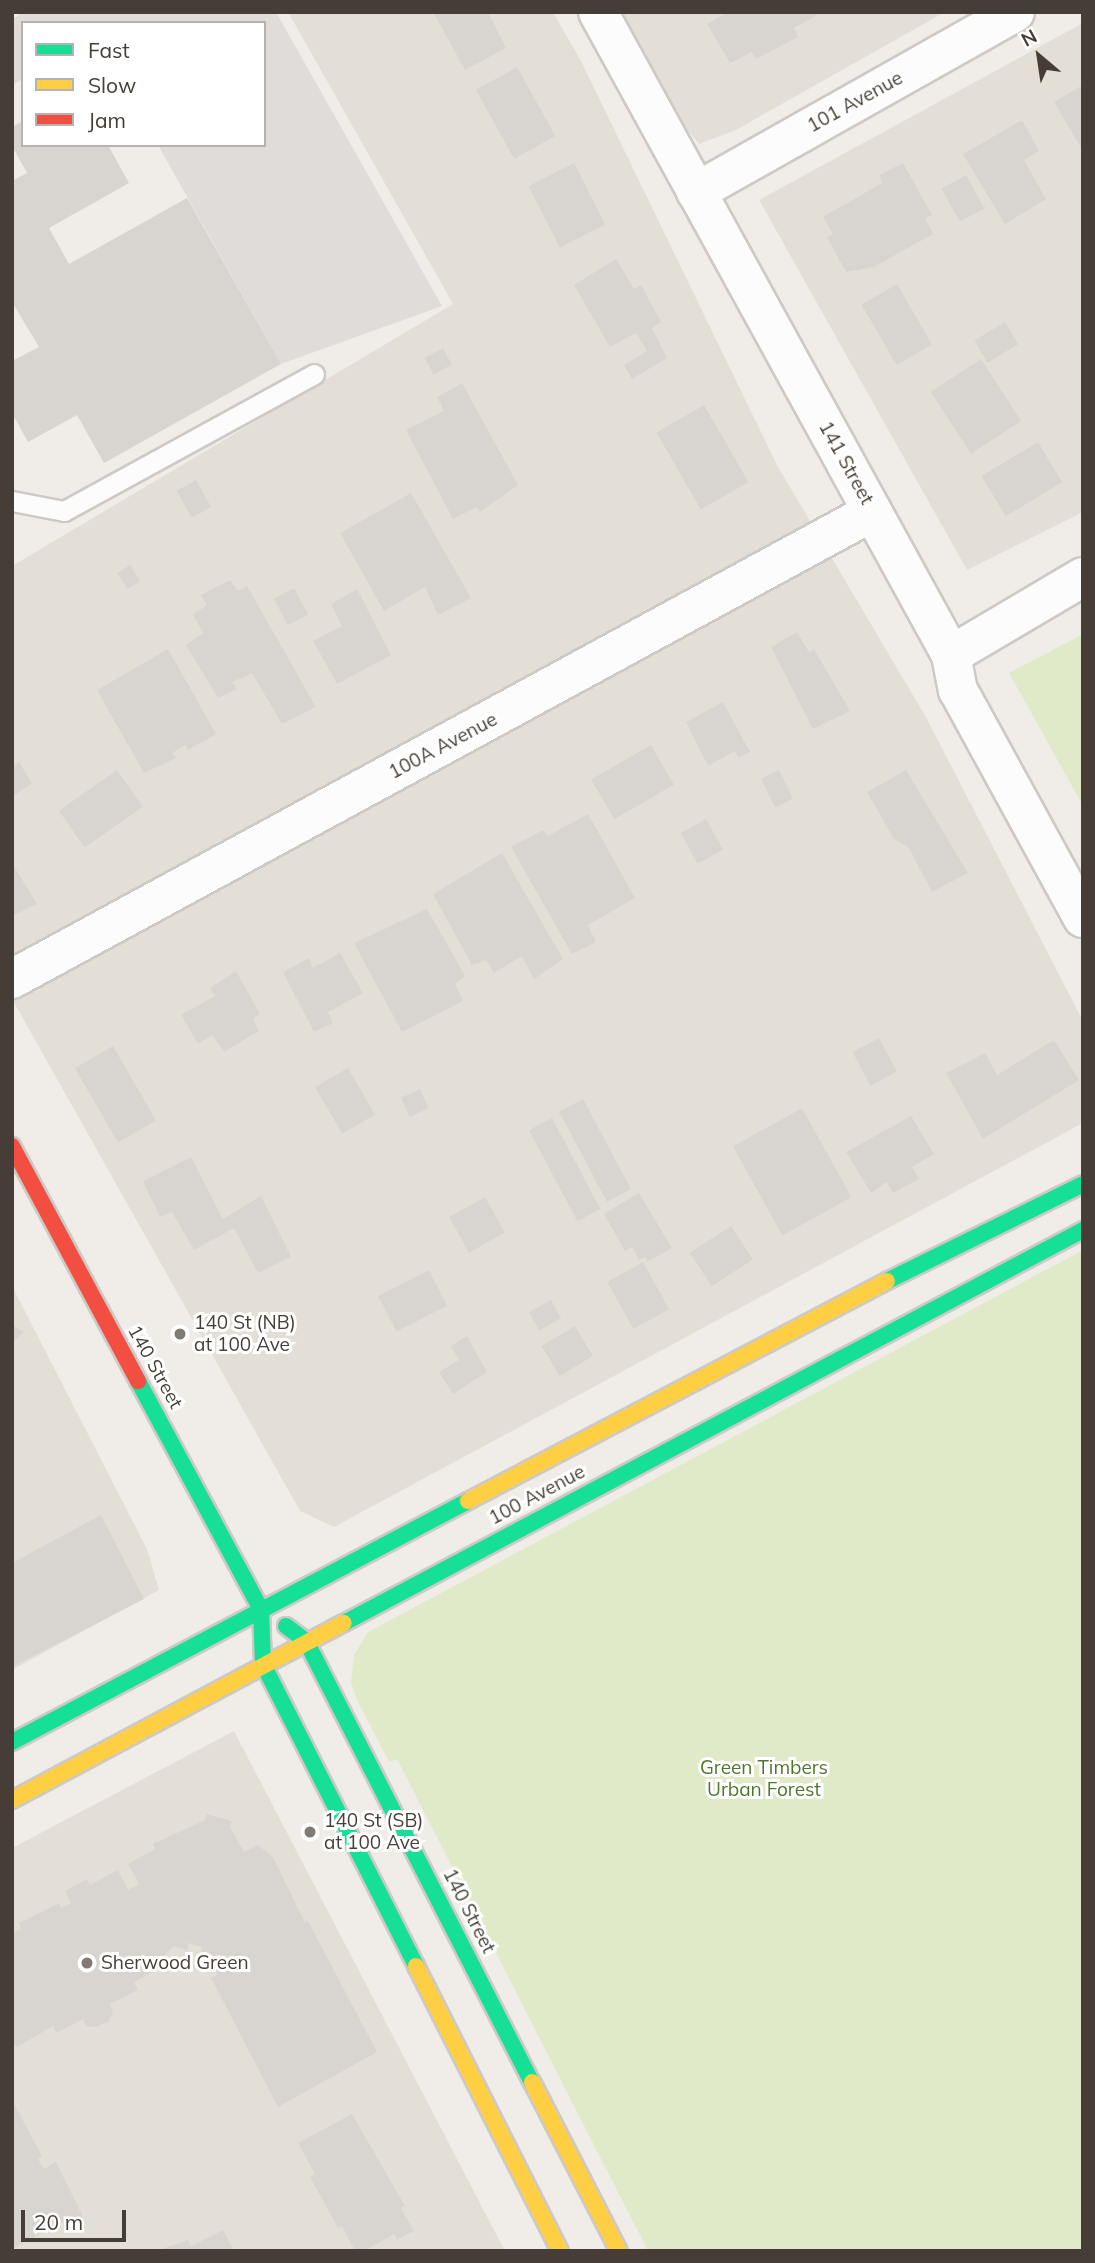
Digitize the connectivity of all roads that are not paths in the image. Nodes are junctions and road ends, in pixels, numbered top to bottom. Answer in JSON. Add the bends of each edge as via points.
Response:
{"nodes":[{"id":1,"x":598,"y":12,"type":"edge"},
{"id":2,"x":1015,"y":12,"type":"edge"},
{"id":3,"x":696,"y":192,"type":"junction"},
{"id":4,"x":314,"y":374,"type":"dead end"},
{"id":5,"x":12,"y":500,"type":"edge"},
{"id":6,"x":873,"y":512,"type":"junction"},
{"id":7,"x":1083,"y":577,"type":"edge"},
{"id":8,"x":951,"y":655,"type":"junction"},
{"id":9,"x":1083,"y":919,"type":"edge"},
{"id":10,"x":12,"y":979,"type":"edge"},
{"id":11,"x":12,"y":1146,"type":"edge"},
{"id":12,"x":1083,"y":1184,"type":"edge"},
{"id":13,"x":21,"y":1186,"type":"edge"},
{"id":14,"x":1083,"y":1230,"type":"edge"},
{"id":15,"x":261,"y":1609,"type":"junction"},
{"id":16,"x":306,"y":1641,"type":"junction"},
{"id":17,"x":263,"y":1664,"type":"junction"},
{"id":18,"x":12,"y":1742,"type":"edge"},
{"id":19,"x":12,"y":1800,"type":"edge"},
{"id":20,"x":560,"y":2251,"type":"edge"},
{"id":21,"x":619,"y":2251,"type":"edge"}],
"edges":[{"from":1,"to":3,"type":"street","name":"141 Street"},
{"from":2,"to":3,"type":"street","name":"101 Avenue"},
{"from":3,"to":6,"type":"street","name":"141 Street"},
{"from":4,"to":5,"type":"lane","via":[[64,511]]},
{"from":6,"to":8,"type":"street","name":"141 Street"},
{"from":6,"to":10,"type":"street","name":"100A Avenue"},
{"from":7,"to":8,"type":"street"},
{"from":8,"to":9,"type":"street","name":"141 Street","via":[[958,690]]},
{"from":11,"to":13,"type":"main road","name":"140 Street"},
{"from":12,"to":15,"type":"main road","name":"100 Avenue","via":[[827,1311]]},
{"from":13,"to":15,"type":"main road","name":"140 Street"},
{"from":14,"to":16,"type":"main road","name":"100 Avenue"},
{"from":15,"to":16,"type":"main road","name":"140 Street"},
{"from":15,"to":17,"type":"main road","name":"140 Street"},
{"from":15,"to":18,"type":"main road","name":"100 Avenue"},
{"from":16,"to":17,"type":"main road","name":"100 Avenue"},
{"from":16,"to":21,"type":"main road","name":"140 Street"},
{"from":17,"to":19,"type":"main road","name":"100 Avenue"},
{"from":17,"to":20,"type":"main road","name":"140 Street"}]}
